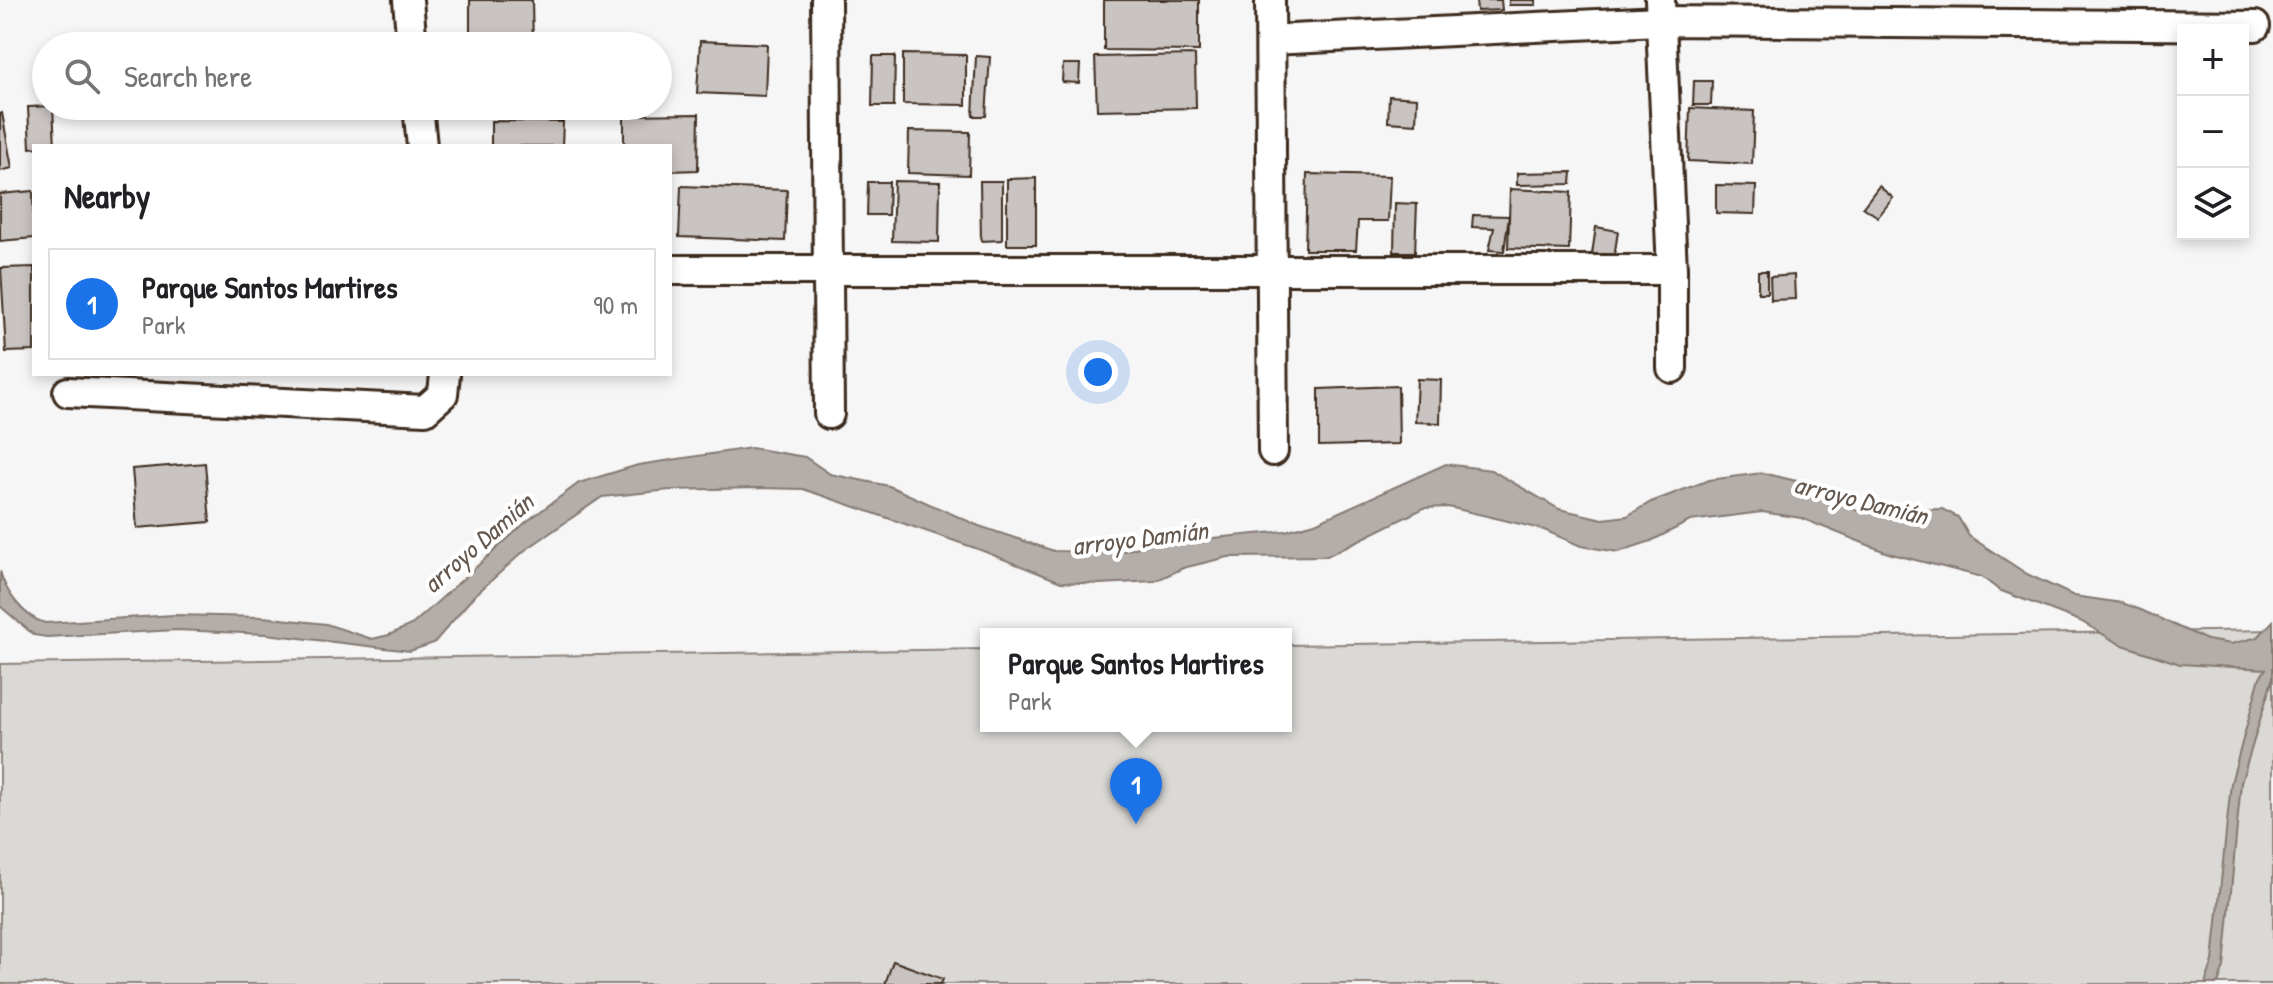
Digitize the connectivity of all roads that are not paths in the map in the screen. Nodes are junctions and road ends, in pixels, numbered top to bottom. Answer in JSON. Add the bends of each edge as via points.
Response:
{"nodes":[{"id":1,"x":408,"y":0,"type":"edge"},
{"id":2,"x":826,"y":0,"type":"edge"},
{"id":3,"x":1270,"y":0,"type":"edge"},
{"id":4,"x":1660,"y":11,"type":"edge"},
{"id":5,"x":2255,"y":26,"type":"dead end"},
{"id":6,"x":411,"y":32,"type":"edge"},
{"id":7,"x":1271,"y":40,"type":"junction"},
{"id":8,"x":419,"y":120,"type":"edge"},
{"id":9,"x":422,"y":144,"type":"edge"},
{"id":10,"x":672,"y":270,"type":"edge"},
{"id":11,"x":830,"y":270,"type":"junction"},
{"id":12,"x":1271,"y":270,"type":"junction"},
{"id":13,"x":1672,"y":270,"type":"junction"},
{"id":14,"x":1672,"y":368,"type":"dead end"},
{"id":15,"x":445,"y":376,"type":"edge"},
{"id":16,"x":68,"y":392,"type":"dead end"},
{"id":17,"x":829,"y":414,"type":"dead end"},
{"id":18,"x":1273,"y":451,"type":"dead end"}],
"edges":[{"from":1,"to":6,"type":"street"},
{"from":2,"to":11,"type":"street"},
{"from":3,"to":7,"type":"street"},
{"from":4,"to":5,"type":"street"},
{"from":4,"to":7,"type":"street"},
{"from":4,"to":13,"type":"street"},
{"from":7,"to":12,"type":"street"},
{"from":8,"to":9,"type":"street"},
{"from":10,"to":11,"type":"street"},
{"from":11,"to":12,"type":"street"},
{"from":11,"to":17,"type":"street"},
{"from":12,"to":13,"type":"street"},
{"from":12,"to":18,"type":"street"},
{"from":13,"to":14,"type":"street"},
{"from":15,"to":16,"type":"street","via":[[443,394],[425,410]]}]}
